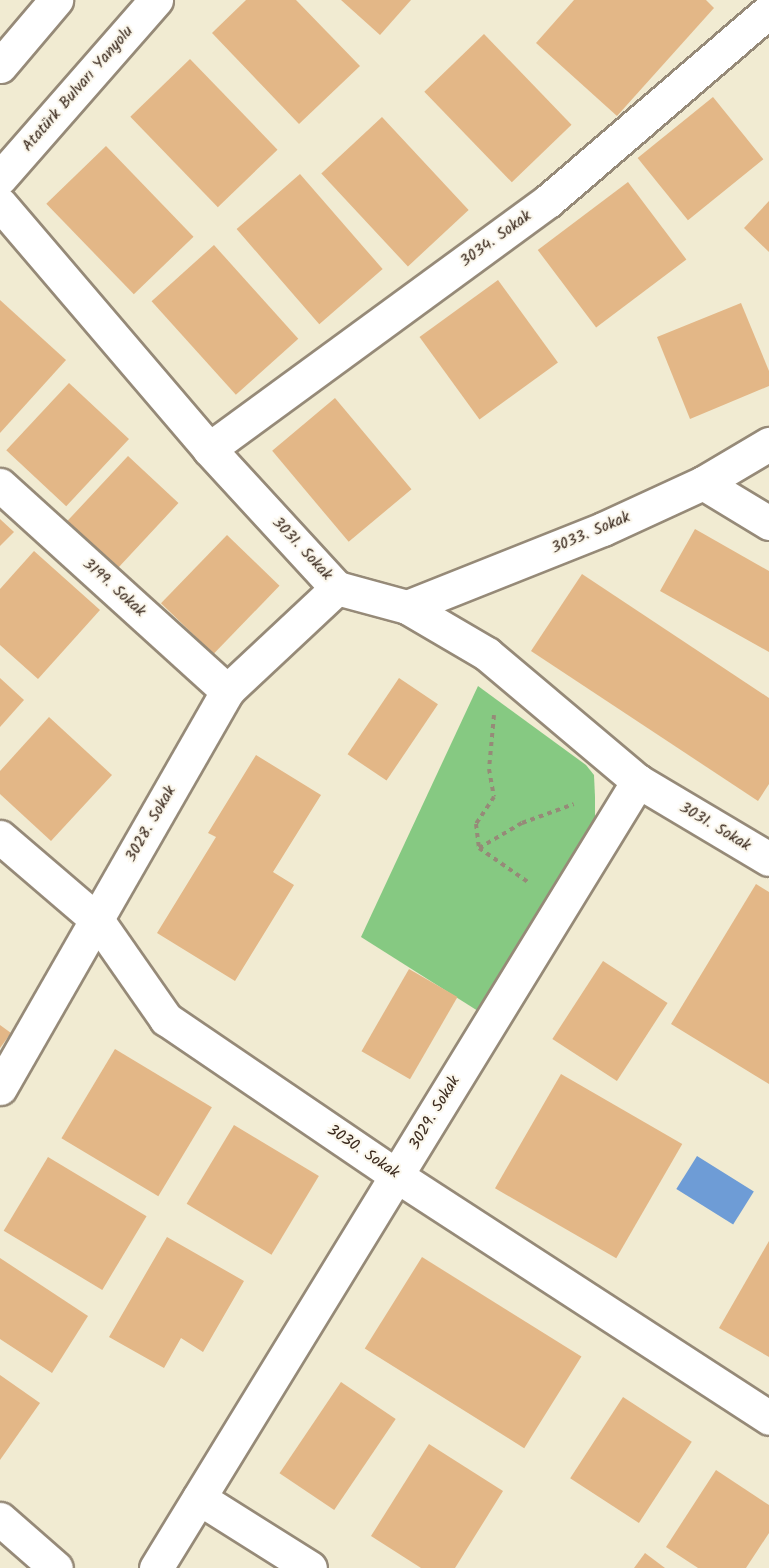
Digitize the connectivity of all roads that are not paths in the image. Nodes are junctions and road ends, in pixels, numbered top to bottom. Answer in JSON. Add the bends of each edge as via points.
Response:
{"nodes":[{"id":1,"x":56,"y":0,"type":"edge"},
{"id":2,"x":156,"y":0,"type":"edge"},
{"id":3,"x":769,"y":10,"type":"edge"},
{"id":4,"x":0,"y":66,"type":"edge"},
{"id":5,"x":0,"y":178,"type":"edge"},
{"id":6,"x":0,"y":204,"type":"edge"},
{"id":7,"x":769,"y":444,"type":"edge"},
{"id":8,"x":209,"y":449,"type":"junction"},
{"id":9,"x":703,"y":483,"type":"junction"},
{"id":10,"x":0,"y":485,"type":"edge"},
{"id":11,"x":769,"y":523,"type":"edge"},
{"id":12,"x":338,"y":588,"type":"junction"},
{"id":13,"x":407,"y":607,"type":"junction"},
{"id":14,"x":227,"y":691,"type":"junction"},
{"id":15,"x":638,"y":781,"type":"junction"},
{"id":16,"x":0,"y":837,"type":"edge"},
{"id":17,"x":769,"y":859,"type":"edge"},
{"id":18,"x":97,"y":920,"type":"junction"},
{"id":19,"x":0,"y":1088,"type":"edge"},
{"id":20,"x":397,"y":1176,"type":"junction"},
{"id":21,"x":769,"y":1418,"type":"edge"},
{"id":22,"x":199,"y":1498,"type":"junction"},
{"id":23,"x":0,"y":1519,"type":"edge"},
{"id":24,"x":56,"y":1568,"type":"edge"},
{"id":25,"x":156,"y":1568,"type":"edge"},
{"id":26,"x":309,"y":1568,"type":"edge"}],
"edges":[{"from":1,"to":4,"type":"main road"},
{"from":2,"to":5,"type":"main road","name":"Atatürk Bulvarı Yanyolu"},
{"from":3,"to":8,"type":"main road","name":"3034. Sokak","via":[[548,201]]},
{"from":6,"to":8,"type":"main road","name":"3031. Sokak"},
{"from":7,"to":9,"type":"main road","name":"3033. Sokak"},
{"from":8,"to":12,"type":"main road","name":"3031. Sokak"},
{"from":9,"to":11,"type":"main road"},
{"from":9,"to":13,"type":"main road","name":"3033. Sokak","via":[[603,529]]},
{"from":10,"to":14,"type":"main road","name":"3199. Sokak"},
{"from":12,"to":13,"type":"main road","name":"3031. Sokak"},
{"from":12,"to":14,"type":"main road","name":"3028. Sokak"},
{"from":13,"to":15,"type":"main road","name":"3031. Sokak","via":[[488,654]]},
{"from":14,"to":18,"type":"main road","name":"3028. Sokak"},
{"from":15,"to":17,"type":"main road","name":"3031. Sokak"},
{"from":15,"to":20,"type":"main road","name":"3029. Sokak"},
{"from":16,"to":18,"type":"main road","name":"3030. Sokak"},
{"from":18,"to":19,"type":"main road","name":"3028. Sokak"},
{"from":18,"to":20,"type":"main road","name":"3030. Sokak","via":[[166,1019]]},
{"from":20,"to":21,"type":"main road","name":"3030. Sokak"},
{"from":20,"to":22,"type":"main road","name":"3029. Sokak"},
{"from":22,"to":25,"type":"main road","name":"3029. Sokak"},
{"from":22,"to":26,"type":"main road"},
{"from":23,"to":24,"type":"main road"}]}
